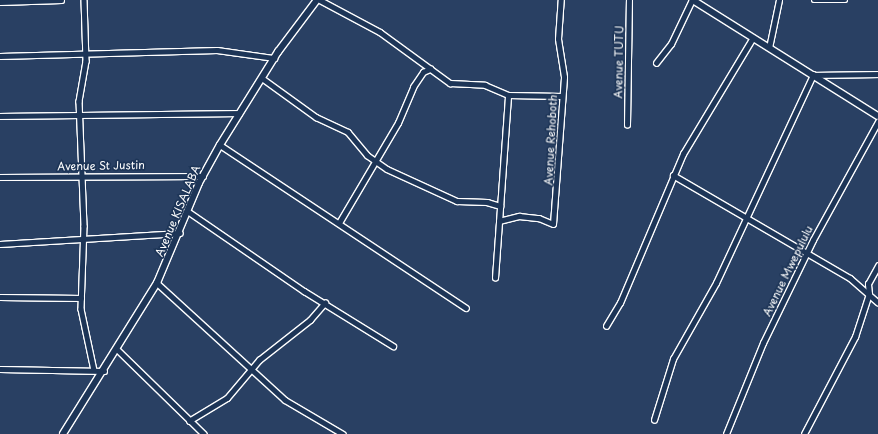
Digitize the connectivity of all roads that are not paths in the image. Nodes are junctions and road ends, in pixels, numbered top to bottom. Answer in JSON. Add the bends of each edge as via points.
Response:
{"nodes":[{"id":1,"x":61,"y":0,"type":"edge"},
{"id":2,"x":84,"y":0,"type":"edge"},
{"id":3,"x":317,"y":0,"type":"edge"},
{"id":4,"x":320,"y":0,"type":"edge"},
{"id":5,"x":561,"y":0,"type":"edge"},
{"id":6,"x":629,"y":0,"type":"edge"},
{"id":7,"x":692,"y":0,"type":"edge"},
{"id":8,"x":780,"y":0,"type":"edge"},
{"id":9,"x":814,"y":0,"type":"edge"},
{"id":10,"x":845,"y":0,"type":"edge"},
{"id":11,"x":0,"y":2,"type":"edge"},
{"id":12,"x":701,"y":2,"type":"edge"},
{"id":13,"x":752,"y":39,"type":"junction"},
{"id":14,"x":769,"y":48,"type":"junction"},
{"id":15,"x":0,"y":56,"type":"edge"},
{"id":16,"x":85,"y":56,"type":"junction"},
{"id":17,"x":274,"y":58,"type":"junction"},
{"id":18,"x":656,"y":63,"type":"dead end"},
{"id":19,"x":430,"y":69,"type":"junction"},
{"id":20,"x":878,"y":74,"type":"edge"},
{"id":21,"x":813,"y":75,"type":"junction"},
{"id":22,"x":262,"y":78,"type":"junction"},
{"id":23,"x":508,"y":95,"type":"junction"},
{"id":24,"x":561,"y":96,"type":"junction"},
{"id":25,"x":239,"y":113,"type":"junction"},
{"id":26,"x":80,"y":114,"type":"junction"},
{"id":27,"x":0,"y":116,"type":"edge"},
{"id":28,"x":878,"y":116,"type":"edge"},
{"id":29,"x":878,"y":122,"type":"edge"},
{"id":30,"x":627,"y":125,"type":"dead end"},
{"id":31,"x":220,"y":145,"type":"junction"},
{"id":32,"x":377,"y":160,"type":"junction"},
{"id":33,"x":82,"y":174,"type":"junction"},
{"id":34,"x":673,"y":175,"type":"junction"},
{"id":35,"x":203,"y":176,"type":"junction"},
{"id":36,"x":0,"y":177,"type":"edge"},
{"id":37,"x":500,"y":206,"type":"junction"},
{"id":38,"x":189,"y":212,"type":"junction"},
{"id":39,"x":748,"y":216,"type":"junction"},
{"id":40,"x":499,"y":221,"type":"junction"},
{"id":41,"x":339,"y":223,"type":"junction"},
{"id":42,"x":180,"y":233,"type":"junction"},
{"id":43,"x":83,"y":238,"type":"junction"},
{"id":44,"x":0,"y":244,"type":"edge"},
{"id":45,"x":809,"y":254,"type":"junction"},
{"id":46,"x":878,"y":266,"type":"edge"},
{"id":47,"x":494,"y":278,"type":"dead end"},
{"id":48,"x":157,"y":283,"type":"junction"},
{"id":49,"x":869,"y":294,"type":"junction"},
{"id":50,"x":0,"y":297,"type":"edge"},
{"id":51,"x":81,"y":298,"type":"junction"},
{"id":52,"x":878,"y":302,"type":"edge"},
{"id":53,"x":326,"y":303,"type":"junction"},
{"id":54,"x":466,"y":308,"type":"dead end"},
{"id":55,"x":606,"y":326,"type":"dead end"},
{"id":56,"x":393,"y":346,"type":"dead end"},
{"id":57,"x":118,"y":350,"type":"junction"},
{"id":58,"x":0,"y":369,"type":"edge"},
{"id":59,"x":94,"y":370,"type":"junction"},
{"id":60,"x":251,"y":370,"type":"junction"},
{"id":61,"x":104,"y":371,"type":"junction"},
{"id":62,"x":189,"y":420,"type":"junction"},
{"id":63,"x":654,"y":420,"type":"dead end"},
{"id":64,"x":63,"y":434,"type":"edge"},
{"id":65,"x":204,"y":434,"type":"edge"},
{"id":66,"x":343,"y":434,"type":"edge"},
{"id":67,"x":726,"y":434,"type":"edge"},
{"id":68,"x":804,"y":434,"type":"edge"}],
"edges":[{"from":1,"to":11,"type":"street"},
{"from":2,"to":16,"type":"street"},
{"from":3,"to":17,"type":"street","name":"Avenue KISALABA"},
{"from":4,"to":19,"type":"street","via":[[380,32]]},
{"from":5,"to":24,"type":"street","name":"Avenue Rehoboth","via":[[558,39],[564,68]]},
{"from":6,"to":30,"type":"street","name":"Avenue TUTU"},
{"from":7,"to":12,"type":"street"},
{"from":7,"to":18,"type":"street","via":[[670,44]]},
{"from":8,"to":14,"type":"street"},
{"from":9,"to":10,"type":"street"},
{"from":12,"to":13,"type":"street"},
{"from":13,"to":14,"type":"street"},
{"from":13,"to":34,"type":"street"},
{"from":14,"to":21,"type":"street"},
{"from":15,"to":16,"type":"street"},
{"from":16,"to":17,"type":"street","via":[[217,50]]},
{"from":16,"to":26,"type":"street"},
{"from":17,"to":22,"type":"street","name":"Avenue KISALABA"},
{"from":19,"to":23,"type":"street","via":[[450,83],[485,85]]},
{"from":19,"to":32,"type":"street","via":[[423,72],[413,87]]},
{"from":20,"to":21,"type":"street"},
{"from":21,"to":28,"type":"street"},
{"from":21,"to":39,"type":"street"},
{"from":22,"to":25,"type":"street","name":"Avenue KISALABA"},
{"from":22,"to":32,"type":"street","via":[[316,117],[348,132],[367,155]]},
{"from":23,"to":24,"type":"street"},
{"from":23,"to":37,"type":"street"},
{"from":24,"to":40,"type":"street","name":"Avenue Rehoboth","via":[[553,224],[539,218],[519,216]]},
{"from":25,"to":26,"type":"street"},
{"from":25,"to":31,"type":"street","name":"Avenue KISALABA"},
{"from":26,"to":27,"type":"street"},
{"from":26,"to":33,"type":"street"},
{"from":29,"to":45,"type":"street","name":"Avenue Mwepululu","via":[[813,240]]},
{"from":31,"to":35,"type":"street","name":"Avenue KISALABA"},
{"from":31,"to":41,"type":"street"},
{"from":32,"to":37,"type":"street","via":[[387,169],[457,201],[487,202]]},
{"from":32,"to":41,"type":"street"},
{"from":33,"to":35,"type":"street","name":"Avenue St Justin"},
{"from":33,"to":36,"type":"street","name":"Avenue St Justin"},
{"from":33,"to":43,"type":"street"},
{"from":34,"to":39,"type":"street"},
{"from":34,"to":55,"type":"street","via":[[620,303]]},
{"from":35,"to":38,"type":"street","name":"Avenue KISALABA"},
{"from":37,"to":40,"type":"street"},
{"from":38,"to":42,"type":"street","name":"Avenue KISALABA"},
{"from":38,"to":53,"type":"street"},
{"from":39,"to":45,"type":"street"},
{"from":39,"to":63,"type":"street","via":[[716,282],[672,359]]},
{"from":40,"to":47,"type":"street"},
{"from":41,"to":54,"type":"street"},
{"from":42,"to":43,"type":"street"},
{"from":42,"to":48,"type":"street","name":"Avenue KISALABA"},
{"from":43,"to":44,"type":"street"},
{"from":43,"to":51,"type":"street"},
{"from":45,"to":49,"type":"street","via":[[850,278]]},
{"from":45,"to":67,"type":"street","name":"Avenue Mwepululu","via":[[763,343]]},
{"from":46,"to":49,"type":"street","via":[[868,284]]},
{"from":48,"to":57,"type":"street","name":"Avenue KISALABA"},
{"from":48,"to":60,"type":"street"},
{"from":49,"to":52,"type":"street"},
{"from":49,"to":68,"type":"street","via":[[854,337]]},
{"from":50,"to":51,"type":"street"},
{"from":51,"to":59,"type":"street","via":[[82,323]]},
{"from":53,"to":56,"type":"street"},
{"from":53,"to":60,"type":"street"},
{"from":57,"to":61,"type":"street","name":"Avenue KISALABA"},
{"from":57,"to":62,"type":"street"},
{"from":58,"to":59,"type":"street"},
{"from":59,"to":61,"type":"street"},
{"from":60,"to":62,"type":"street","via":[[227,398]]},
{"from":60,"to":66,"type":"street","via":[[300,412],[304,410]]},
{"from":61,"to":64,"type":"street","name":"Avenue KISALABA"},
{"from":62,"to":65,"type":"street"}]}
